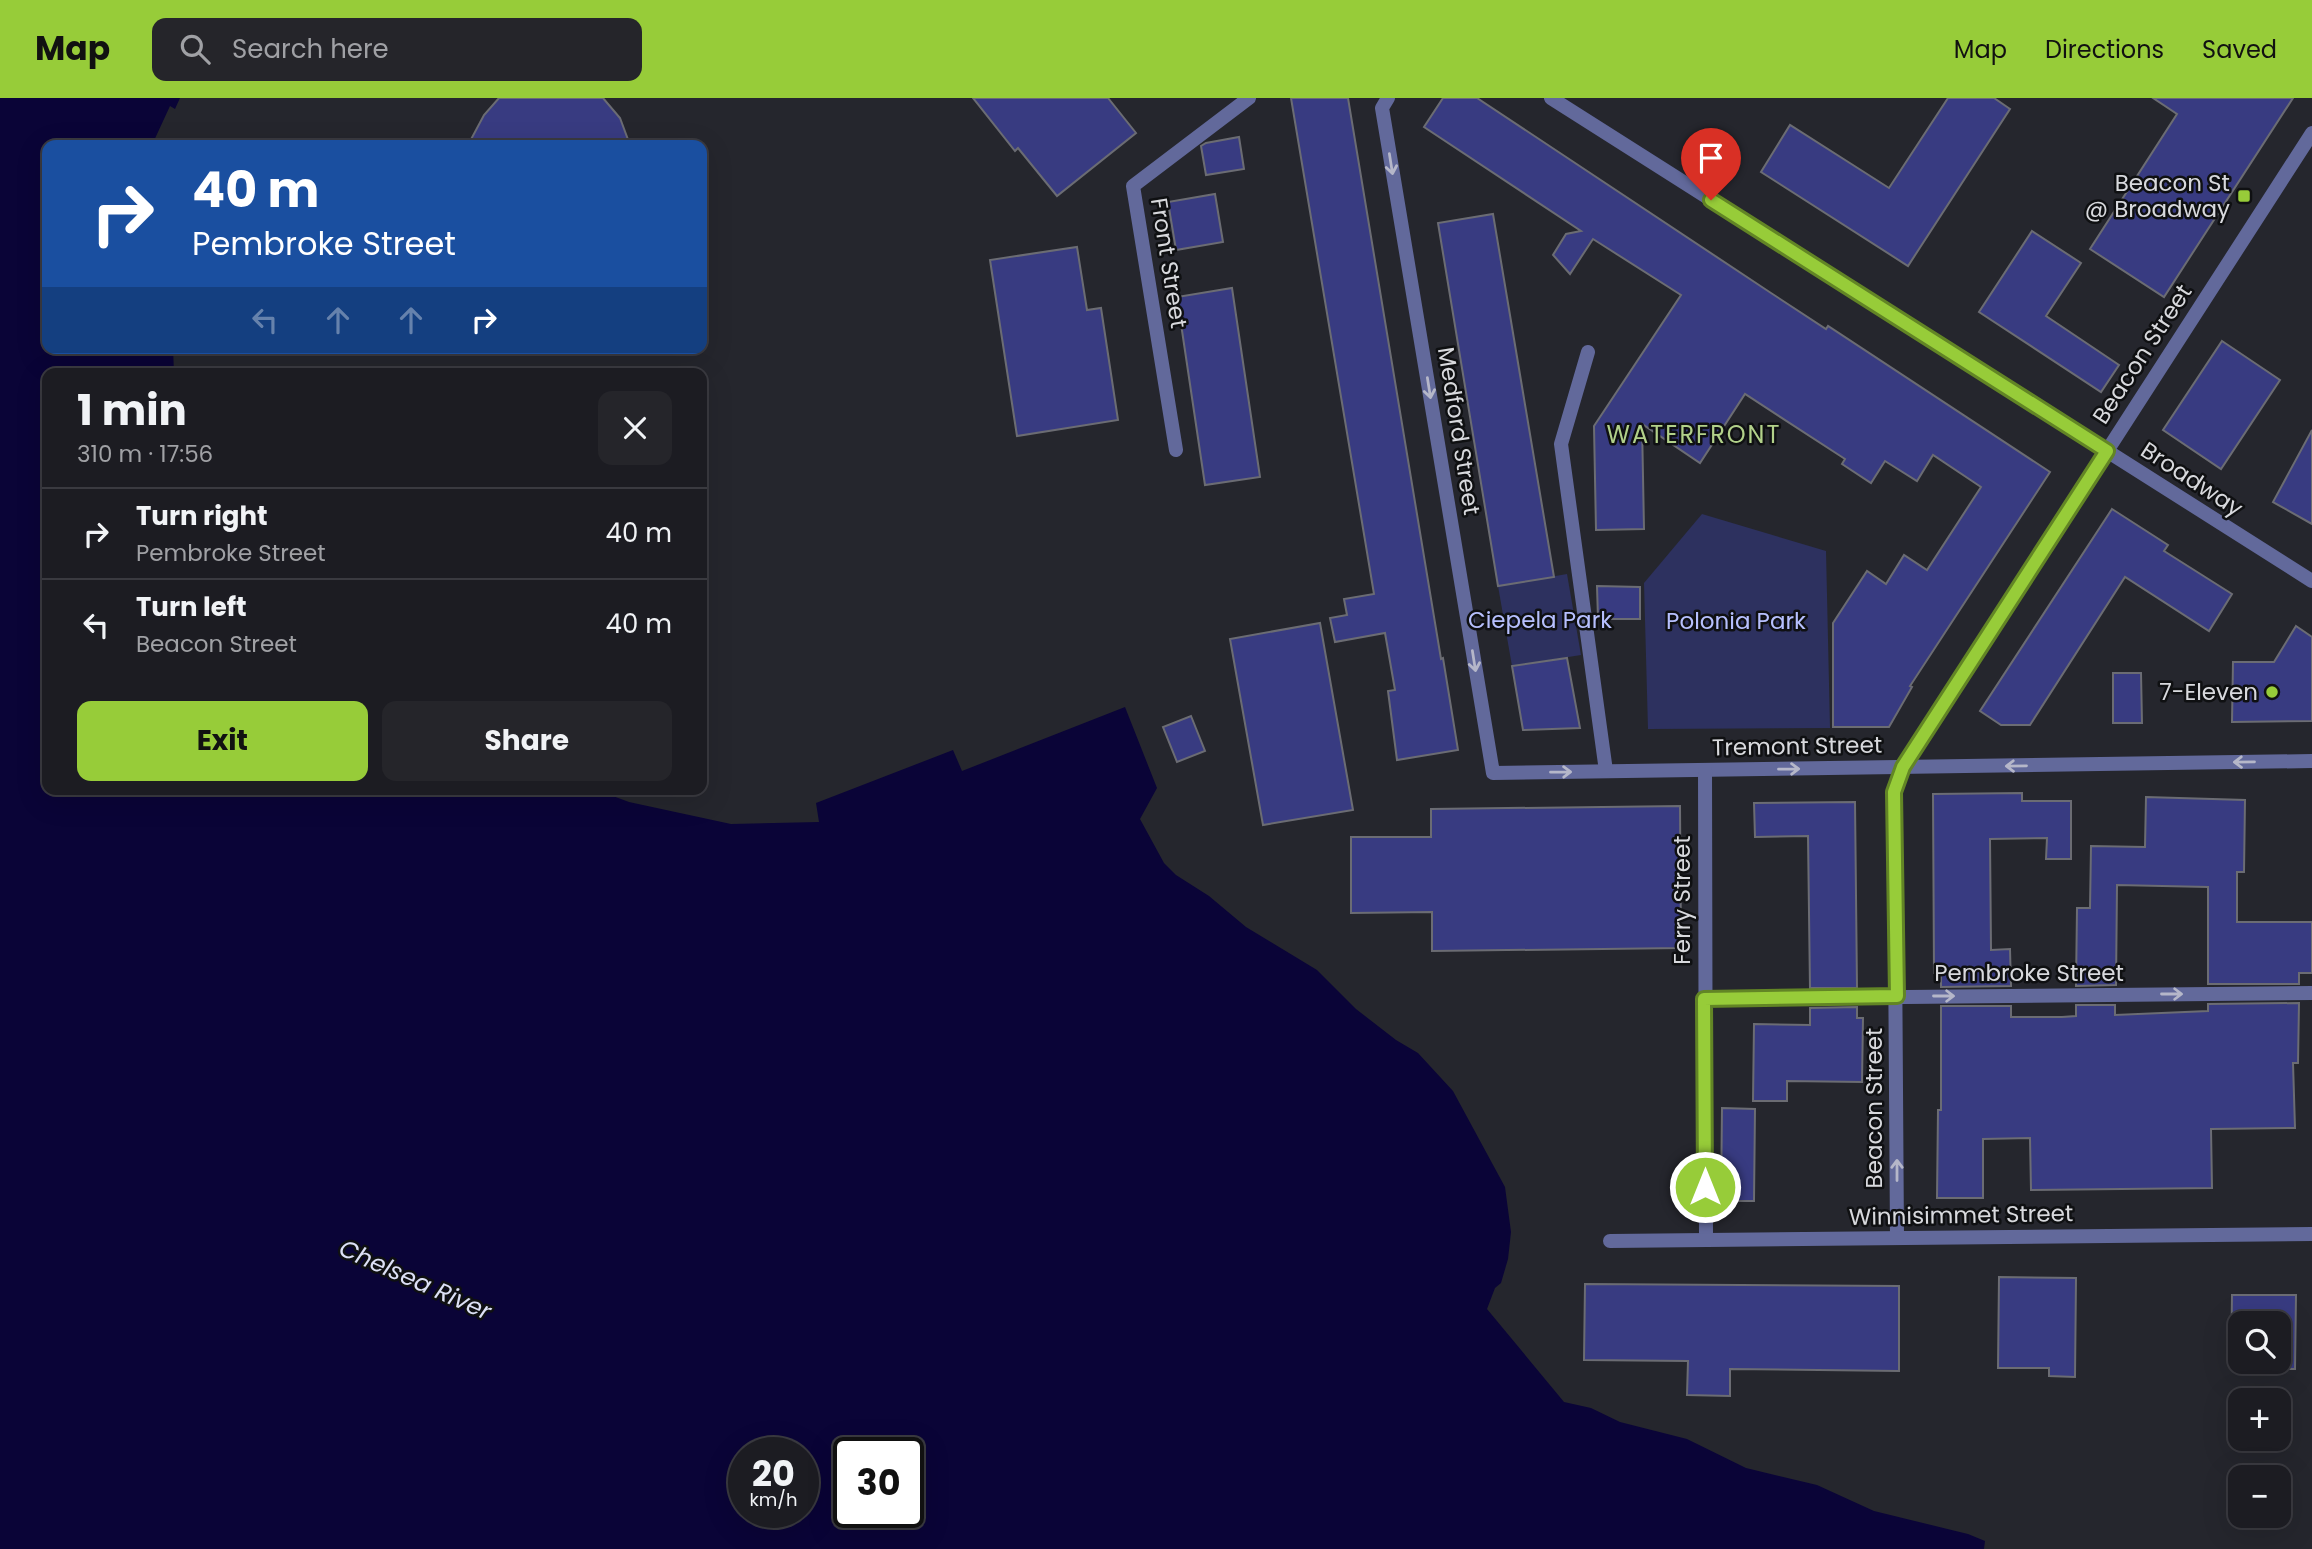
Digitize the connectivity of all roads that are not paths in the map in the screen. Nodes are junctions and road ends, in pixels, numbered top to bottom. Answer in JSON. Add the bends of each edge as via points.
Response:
{"nodes":[{"id":1,"x":1249,"y":98,"type":"edge"},
{"id":2,"x":1388,"y":98,"type":"edge"},
{"id":3,"x":1551,"y":98,"type":"edge"},
{"id":4,"x":2312,"y":133,"type":"edge"},
{"id":5,"x":1588,"y":352,"type":"dead end"},
{"id":6,"x":1176,"y":450,"type":"dead end"},
{"id":7,"x":2107,"y":451,"type":"junction"},
{"id":8,"x":2312,"y":582,"type":"edge"},
{"id":9,"x":2312,"y":761,"type":"edge"},
{"id":10,"x":1903,"y":767,"type":"junction"},
{"id":11,"x":1705,"y":770,"type":"junction"},
{"id":12,"x":1606,"y":771,"type":"junction"},
{"id":13,"x":1493,"y":773,"type":"joint"},
{"id":14,"x":2312,"y":993,"type":"edge"},
{"id":15,"x":1897,"y":996,"type":"junction"},
{"id":16,"x":1704,"y":999,"type":"junction"},
{"id":17,"x":2312,"y":1234,"type":"edge"},
{"id":18,"x":1897,"y":1238,"type":"junction"},
{"id":19,"x":1706,"y":1240,"type":"junction"},
{"id":20,"x":1610,"y":1241,"type":"dead end"}],
"edges":[{"from":1,"to":6,"type":"street","name":"Front Street","via":[[1133,186]]},
{"from":2,"to":13,"type":"street","name":"Medford Street","one_way":true,"via":[[1382,108]]},
{"from":3,"to":7,"type":"street","name":"Broadway"},
{"from":4,"to":7,"type":"street","name":"Beacon Street"},
{"from":5,"to":12,"type":"street","via":[[1561,444]]},
{"from":7,"to":8,"type":"street","name":"Broadway"},
{"from":7,"to":10,"type":"street","name":"Beacon Street"},
{"from":9,"to":10,"type":"street","name":"Tremont Street","one_way":true},
{"from":11,"to":10,"type":"street","name":"Tremont Street","one_way":true},
{"from":10,"to":15,"type":"street","name":"Beacon Street","via":[[1894,792]]},
{"from":11,"to":12,"type":"street","name":"Tremont Street"},
{"from":11,"to":16,"type":"street","name":"Ferry Street"},
{"from":13,"to":12,"type":"street","name":"Tremont Street","one_way":true},
{"from":15,"to":14,"type":"street","name":"Pembroke Street","one_way":true},
{"from":15,"to":16,"type":"street","name":"Pembroke Street"},
{"from":18,"to":15,"type":"street","name":"Beacon Street","one_way":true},
{"from":16,"to":19,"type":"street","name":"Ferry Street"},
{"from":17,"to":18,"type":"street","name":"Winnisimmet Street"},
{"from":18,"to":19,"type":"street","name":"Winnisimmet Street"},
{"from":19,"to":20,"type":"street","name":"Winnisimmet Street"}]}
